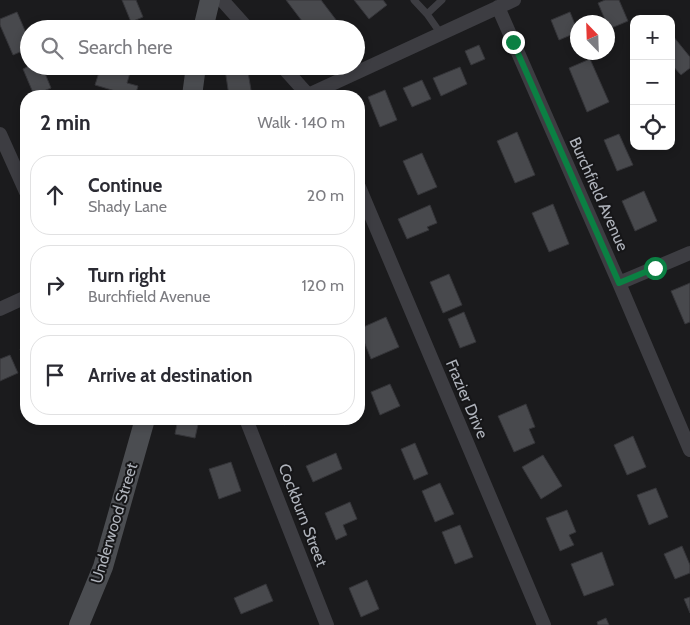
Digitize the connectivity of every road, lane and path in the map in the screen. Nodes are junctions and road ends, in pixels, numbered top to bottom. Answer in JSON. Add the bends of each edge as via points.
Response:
{"nodes":[{"id":1,"x":210,"y":0,"type":"edge"},
{"id":2,"x":222,"y":0,"type":"edge"},
{"id":3,"x":414,"y":0,"type":"edge"},
{"id":4,"x":442,"y":0,"type":"edge"},
{"id":5,"x":514,"y":0,"type":"edge"},
{"id":6,"x":498,"y":7,"type":"junction"},
{"id":7,"x":427,"y":14,"type":"junction"},
{"id":8,"x":205,"y":20,"type":"edge"},
{"id":9,"x":240,"y":20,"type":"edge"},
{"id":10,"x":441,"y":34,"type":"junction"},
{"id":11,"x":365,"y":70,"type":"edge"},
{"id":12,"x":195,"y":75,"type":"edge"},
{"id":13,"x":290,"y":75,"type":"edge"},
{"id":14,"x":354,"y":75,"type":"edge"},
{"id":15,"x":193,"y":90,"type":"edge"},
{"id":16,"x":304,"y":90,"type":"edge"},
{"id":17,"x":322,"y":90,"type":"edge"},
{"id":18,"x":1,"y":142,"type":"edge"},
{"id":19,"x":20,"y":180,"type":"edge"},
{"id":20,"x":365,"y":202,"type":"edge"},
{"id":21,"x":690,"y":253,"type":"edge"},
{"id":22,"x":619,"y":283,"type":"junction"},
{"id":23,"x":20,"y":300,"type":"edge"},
{"id":24,"x":0,"y":309,"type":"edge"},
{"id":25,"x":143,"y":425,"type":"edge"},
{"id":26,"x":248,"y":425,"type":"edge"},
{"id":27,"x":690,"y":450,"type":"edge"},
{"id":28,"x":79,"y":625,"type":"edge"},
{"id":29,"x":327,"y":625,"type":"edge"},
{"id":30,"x":544,"y":625,"type":"edge"}],
"edges":[{"from":1,"to":8,"type":"street"},
{"from":2,"to":9,"type":"street"},
{"from":3,"to":7,"type":"lane"},
{"from":4,"to":7,"type":"lane"},
{"from":5,"to":6,"type":"street"},
{"from":6,"to":10,"type":"street"},
{"from":6,"to":22,"type":"street","name":"Burchfield Avenue"},
{"from":7,"to":10,"type":"lane"},
{"from":10,"to":11,"type":"street"},
{"from":12,"to":15,"type":"street"},
{"from":13,"to":16,"type":"street"},
{"from":14,"to":17,"type":"street"},
{"from":18,"to":19,"type":"street"},
{"from":20,"to":30,"type":"street","name":"Frazier Drive"},
{"from":21,"to":22,"type":"street"},
{"from":22,"to":27,"type":"street","name":"Burchfield Avenue"},
{"from":23,"to":24,"type":"street"},
{"from":25,"to":28,"type":"street","name":"Underwood Street","via":[[104,567]]},
{"from":26,"to":29,"type":"street","name":"Cockburn Street"}]}
